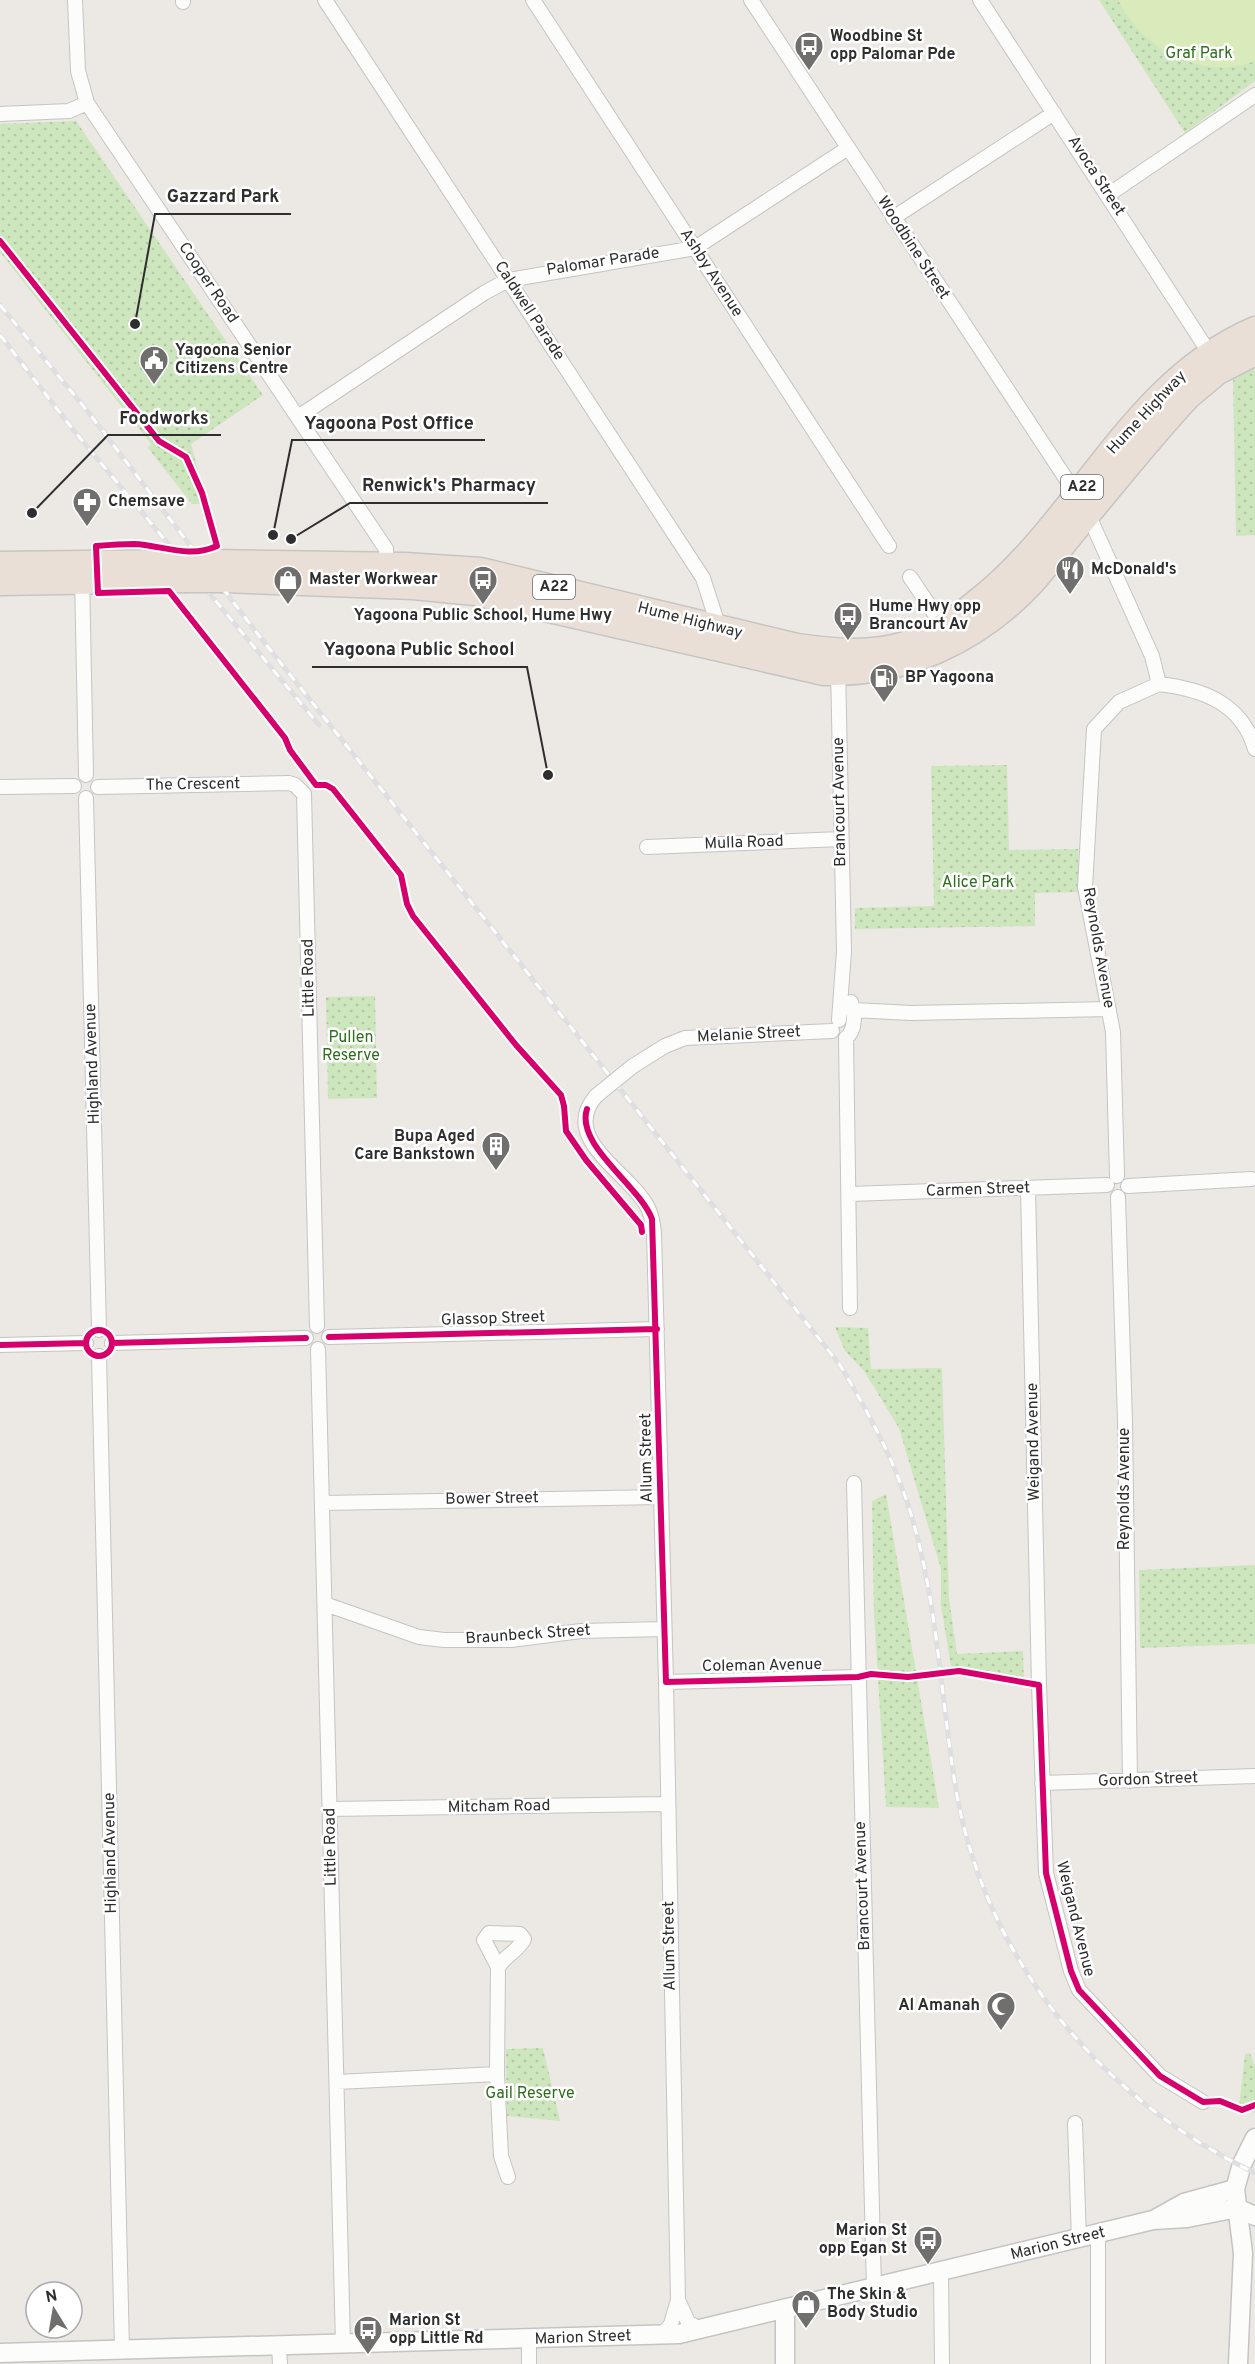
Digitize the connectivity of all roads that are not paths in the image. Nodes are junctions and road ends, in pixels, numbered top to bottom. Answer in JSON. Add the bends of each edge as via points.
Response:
{"nodes":[{"id":1,"x":75,"y":0,"type":"edge"},
{"id":2,"x":325,"y":0,"type":"edge"},
{"id":3,"x":533,"y":0,"type":"edge"},
{"id":4,"x":751,"y":0,"type":"edge"},
{"id":5,"x":980,"y":0,"type":"edge"},
{"id":6,"x":1255,"y":95,"type":"edge"},
{"id":7,"x":87,"y":103,"type":"junction"},
{"id":8,"x":1054,"y":113,"type":"junction"},
{"id":9,"x":0,"y":114,"type":"edge"},
{"id":10,"x":848,"y":148,"type":"junction"},
{"id":11,"x":1108,"y":195,"type":"junction"},
{"id":12,"x":893,"y":218,"type":"junction"},
{"id":13,"x":695,"y":248,"type":"junction"},
{"id":14,"x":508,"y":280,"type":"junction"},
{"id":15,"x":1255,"y":329,"type":"edge"},
{"id":16,"x":1255,"y":353,"type":"edge"},
{"id":17,"x":1210,"y":354,"type":"junction"},
{"id":18,"x":298,"y":417,"type":"junction"},
{"id":19,"x":1082,"y":504,"type":"junction"},
{"id":20,"x":889,"y":546,"type":"dead end"},
{"id":21,"x":0,"y":564,"type":"edge"},
{"id":22,"x":82,"y":572,"type":"junction"},
{"id":23,"x":386,"y":575,"type":"junction"},
{"id":24,"x":910,"y":577,"type":"dead end"},
{"id":25,"x":0,"y":584,"type":"edge"},
{"id":26,"x":943,"y":626,"type":"junction"},
{"id":27,"x":719,"y":628,"type":"junction"},
{"id":28,"x":838,"y":663,"type":"junction"},
{"id":29,"x":1159,"y":684,"type":"junction"},
{"id":30,"x":1255,"y":748,"type":"edge"},
{"id":31,"x":86,"y":775,"type":"junction"},
{"id":32,"x":289,"y":783,"type":"joint"},
{"id":33,"x":74,"y":786,"type":"junction"},
{"id":34,"x":0,"y":787,"type":"edge"},
{"id":35,"x":98,"y":787,"type":"junction"},
{"id":36,"x":86,"y":798,"type":"junction"},
{"id":37,"x":841,"y":839,"type":"junction"},
{"id":38,"x":647,"y":847,"type":"dead end"},
{"id":39,"x":844,"y":951,"type":"junction"},
{"id":40,"x":1109,"y":1009,"type":"junction"},
{"id":41,"x":854,"y":1010,"type":"junction"},
{"id":42,"x":835,"y":1025,"type":"junction"},
{"id":43,"x":849,"y":1033,"type":"junction"},
{"id":44,"x":1254,"y":1179,"type":"edge"},
{"id":45,"x":1112,"y":1180,"type":"junction"},
{"id":46,"x":1128,"y":1186,"type":"junction"},
{"id":47,"x":1028,"y":1189,"type":"junction"},
{"id":48,"x":850,"y":1194,"type":"junction"},
{"id":49,"x":1118,"y":1197,"type":"junction"},
{"id":50,"x":654,"y":1233,"type":"joint"},
{"id":51,"x":850,"y":1308,"type":"dead end"},
{"id":52,"x":317,"y":1326,"type":"junction"},
{"id":53,"x":657,"y":1329,"type":"junction"},
{"id":54,"x":99,"y":1330,"type":"junction"},
{"id":55,"x":329,"y":1337,"type":"junction"},
{"id":56,"x":306,"y":1338,"type":"junction"},
{"id":57,"x":86,"y":1343,"type":"junction"},
{"id":58,"x":112,"y":1343,"type":"junction"},
{"id":59,"x":0,"y":1345,"type":"edge"},
{"id":60,"x":318,"y":1349,"type":"junction"},
{"id":61,"x":99,"y":1356,"type":"junction"},
{"id":62,"x":854,"y":1483,"type":"dead end"},
{"id":63,"x":661,"y":1497,"type":"junction"},
{"id":64,"x":322,"y":1503,"type":"junction"},
{"id":65,"x":325,"y":1604,"type":"junction"},
{"id":66,"x":664,"y":1629,"type":"junction"},
{"id":67,"x":858,"y":1677,"type":"junction"},
{"id":68,"x":666,"y":1682,"type":"junction"},
{"id":69,"x":1255,"y":1776,"type":"edge"},
{"id":70,"x":1130,"y":1781,"type":"junction"},
{"id":71,"x":1042,"y":1783,"type":"junction"},
{"id":72,"x":667,"y":1804,"type":"junction"},
{"id":73,"x":330,"y":1809,"type":"junction"},
{"id":74,"x":498,"y":1967,"type":"dead end"},
{"id":75,"x":497,"y":2074,"type":"junction"},
{"id":76,"x":337,"y":2082,"type":"junction"},
{"id":77,"x":1203,"y":2102,"type":"dead end"},
{"id":78,"x":1075,"y":2123,"type":"dead end"},
{"id":79,"x":1255,"y":2138,"type":"edge"},
{"id":80,"x":508,"y":2177,"type":"dead end"},
{"id":81,"x":1235,"y":2189,"type":"junction"},
{"id":82,"x":1237,"y":2208,"type":"junction"},
{"id":83,"x":1255,"y":2216,"type":"edge"},
{"id":84,"x":1153,"y":2220,"type":"junction"},
{"id":85,"x":1255,"y":2233,"type":"edge"},
{"id":86,"x":1098,"y":2235,"type":"junction"},
{"id":87,"x":1079,"y":2240,"type":"junction"},
{"id":88,"x":1243,"y":2253,"type":"junction"},
{"id":89,"x":941,"y":2273,"type":"junction"},
{"id":90,"x":874,"y":2289,"type":"junction"},
{"id":91,"x":678,"y":2300,"type":"junction"},
{"id":92,"x":1238,"y":2304,"type":"junction"},
{"id":93,"x":785,"y":2310,"type":"junction"},
{"id":94,"x":699,"y":2329,"type":"junction"},
{"id":95,"x":662,"y":2335,"type":"junction"},
{"id":96,"x":529,"y":2339,"type":"junction"},
{"id":97,"x":343,"y":2345,"type":"junction"},
{"id":98,"x":122,"y":2351,"type":"junction"},
{"id":99,"x":0,"y":2354,"type":"edge"},
{"id":100,"x":280,"y":2355,"type":"edge"},
{"id":101,"x":57,"y":2358,"type":"edge"},
{"id":102,"x":530,"y":2364,"type":"edge"},
{"id":103,"x":785,"y":2364,"type":"edge"},
{"id":104,"x":942,"y":2364,"type":"edge"},
{"id":105,"x":1098,"y":2364,"type":"edge"},
{"id":106,"x":1238,"y":2364,"type":"edge"}],
"edges":[{"from":1,"to":7,"type":"street","name":"Cooper Road","via":[[78,71]]},
{"from":2,"to":14,"type":"street","name":"Caldwell Parade"},
{"from":3,"to":13,"type":"street","name":"Ashby Avenue"},
{"from":4,"to":10,"type":"street","name":"Woodbine Street"},
{"from":5,"to":8,"type":"street","name":"Avoca Street"},
{"from":6,"to":11,"type":"street"},
{"from":7,"to":9,"type":"street","via":[[69,111]]},
{"from":7,"to":18,"type":"street","name":"Cooper Road"},
{"from":8,"to":11,"type":"street","name":"Avoca Street"},
{"from":8,"to":12,"type":"street"},
{"from":10,"to":12,"type":"street","name":"Woodbine Street"},
{"from":10,"to":13,"type":"street","name":"Palomar Parade"},
{"from":11,"to":17,"type":"street","name":"Avoca Street"},
{"from":12,"to":19,"type":"street","name":"Woodbine Street"},
{"from":13,"to":14,"type":"street","name":"Palomar Parade"},
{"from":13,"to":20,"type":"street","name":"Ashby Avenue"},
{"from":14,"to":18,"type":"street","name":"Palomar Parade"},
{"from":14,"to":27,"type":"street","name":"Caldwell Parade","via":[[703,578]]},
{"from":15,"to":17,"type":"highway","name":"Hume Highway","number":"A22"},
{"from":16,"to":19,"type":"highway","name":"Hume Highway","number":"A22","via":[[1218,372],[1188,397]]},
{"from":17,"to":19,"type":"highway","name":"Hume Highway","number":"A22","via":[[1179,377],[1129,428]]},
{"from":18,"to":23,"type":"street","name":"Cooper Road","via":[[386,549]]},
{"from":19,"to":26,"type":"highway","name":"Hume Highway","number":"A22","via":[[987,594]]},
{"from":19,"to":28,"type":"highway","name":"Hume Highway","number":"A22","via":[[1022,593],[958,641],[897,667]]},
{"from":19,"to":29,"type":"street","name":"Woodbine Street","via":[[1152,656]]},
{"from":21,"to":22,"type":"highway","name":"Hume Highway","number":"A22"},
{"from":22,"to":23,"type":"highway","name":"Hume Highway","number":"A22","bridge":true},
{"from":22,"to":25,"type":"highway","name":"Hume Highway","number":"A22"},
{"from":22,"to":31,"type":"street"},
{"from":23,"to":27,"type":"highway","name":"Hume Highway","number":"A22","via":[[456,568],[500,574]]},
{"from":23,"to":28,"type":"highway","name":"Hume Highway","number":"A22","via":[[441,589],[503,598],[778,664]]},
{"from":24,"to":26,"type":"street"},
{"from":26,"to":28,"type":"highway","name":"Hume Highway","number":"A22","via":[[905,644]]},
{"from":27,"to":28,"type":"highway","name":"Hume Highway","number":"A22"},
{"from":28,"to":37,"type":"street","name":"Brancourt Avenue"},
{"from":29,"to":30,"type":"street","via":[[1208,694],[1230,707],[1246,727]]},
{"from":29,"to":40,"type":"street","name":"Reynolds Avenue","via":[[1119,702],[1094,729],[1085,887]]},
{"from":31,"to":33,"type":"street","via":[[79,777]]},
{"from":31,"to":35,"type":"street"},
{"from":32,"to":35,"type":"street","name":"The Crescent"},
{"from":32,"to":52,"type":"street","name":"Little Road","via":[[300,789],[305,800]]},
{"from":33,"to":34,"type":"street"},
{"from":33,"to":36,"type":"street","via":[[76,793]]},
{"from":35,"to":36,"type":"street","via":[[95,794]]},
{"from":36,"to":54,"type":"street","name":"Highland Avenue"},
{"from":37,"to":38,"type":"street","name":"Mulla Road"},
{"from":37,"to":39,"type":"street","name":"Brancourt Avenue"},
{"from":39,"to":41,"type":"street","name":"Brancourt Avenue"},
{"from":39,"to":42,"type":"street","name":"Brancourt Avenue"},
{"from":40,"to":41,"type":"street"},
{"from":40,"to":45,"type":"street","name":"Reynolds Avenue","via":[[1113,1032]]},
{"from":41,"to":43,"type":"street","name":"Brancourt Avenue"},
{"from":42,"to":43,"type":"street","via":[[837,1038]]},
{"from":42,"to":50,"type":"street","name":"Melanie Street","bridge":true,"via":[[685,1038],[633,1066],[596,1096],[584,1117],[587,1134],[647,1206]]},
{"from":43,"to":48,"type":"street","name":"Brancourt Avenue"},
{"from":44,"to":46,"type":"street"},
{"from":45,"to":46,"type":"street","via":[[1126,1180]]},
{"from":45,"to":47,"type":"street","name":"Carmen Street"},
{"from":45,"to":49,"type":"street","via":[[1110,1194]]},
{"from":46,"to":49,"type":"street"},
{"from":47,"to":48,"type":"street","name":"Carmen Street"},
{"from":47,"to":71,"type":"street","name":"Weigand Avenue"},
{"from":48,"to":51,"type":"street","name":"Brancourt Avenue"},
{"from":49,"to":70,"type":"street","name":"Reynolds Avenue"},
{"from":50,"to":53,"type":"street","name":"Allum Street"},
{"from":52,"to":55,"type":"street","via":[[324,1328]]},
{"from":52,"to":56,"type":"street","via":[[308,1331]]},
{"from":53,"to":55,"type":"street","name":"Glassop Street"},
{"from":53,"to":63,"type":"street","name":"Allum Street"},
{"from":54,"to":57,"type":"street","via":[[92,1332]]},
{"from":54,"to":58,"type":"street","via":[[107,1332]]},
{"from":55,"to":60,"type":"street","via":[[327,1344]]},
{"from":56,"to":58,"type":"street"},
{"from":56,"to":60,"type":"street","via":[[311,1347]]},
{"from":57,"to":59,"type":"street"},
{"from":57,"to":61,"type":"street"},
{"from":58,"to":61,"type":"street","via":[[108,1352]]},
{"from":60,"to":64,"type":"street","name":"Little Road"},
{"from":61,"to":98,"type":"street","name":"Highland Avenue"},
{"from":62,"to":67,"type":"street","name":"Brancourt Avenue"},
{"from":63,"to":64,"type":"street","name":"Bower Street"},
{"from":63,"to":66,"type":"street","name":"Allum Street"},
{"from":64,"to":65,"type":"street","name":"Little Road"},
{"from":65,"to":66,"type":"street","name":"Braunbeck Street","via":[[419,1637],[444,1640],[511,1640],[581,1631]]},
{"from":65,"to":73,"type":"street","name":"Little Road"},
{"from":66,"to":68,"type":"street","name":"Allum Street"},
{"from":67,"to":68,"type":"street","name":"Coleman Avenue"},
{"from":67,"to":90,"type":"street","name":"Brancourt Avenue"},
{"from":68,"to":72,"type":"street","name":"Allum Street"},
{"from":69,"to":70,"type":"street","name":"Gordon Street"},
{"from":70,"to":71,"type":"street","name":"Gordon Street"},
{"from":71,"to":77,"type":"street","name":"Weigand Avenue","via":[[1047,1873],[1079,1990],[1160,2076]]},
{"from":72,"to":73,"type":"street","name":"Mitcham Road"},
{"from":72,"to":91,"type":"street","name":"Allum Street"},
{"from":73,"to":76,"type":"street","name":"Little Road"},
{"from":74,"to":75,"type":"street"},
{"from":75,"to":76,"type":"street"},
{"from":75,"to":80,"type":"street","via":[[501,2156]]},
{"from":76,"to":97,"type":"street","name":"Little Road"},
{"from":78,"to":87,"type":"street"},
{"from":79,"to":81,"type":"main road"},
{"from":81,"to":82,"type":"main road"},
{"from":81,"to":84,"type":"main road","name":"Marion Street","via":[[1184,2203]]},
{"from":82,"to":83,"type":"main road"},
{"from":82,"to":84,"type":"main road","name":"Marion Street"},
{"from":82,"to":88,"type":"main road"},
{"from":82,"to":92,"type":"main road","via":[[1233,2290]]},
{"from":84,"to":86,"type":"main road","name":"Marion Street"},
{"from":85,"to":88,"type":"main road","via":[[1245,2241]]},
{"from":86,"to":87,"type":"main road","name":"Marion Street"},
{"from":86,"to":105,"type":"street"},
{"from":87,"to":89,"type":"main road","name":"Marion Street"},
{"from":88,"to":92,"type":"main road"},
{"from":89,"to":90,"type":"main road","name":"Marion Street"},
{"from":89,"to":104,"type":"street"},
{"from":90,"to":93,"type":"main road","name":"Marion Street"},
{"from":91,"to":94,"type":"street","name":"Allum Street","via":[[688,2322]]},
{"from":91,"to":95,"type":"street","name":"Allum Street","via":[[671,2324]]},
{"from":92,"to":106,"type":"main road"},
{"from":93,"to":94,"type":"main road","name":"Marion Street"},
{"from":93,"to":103,"type":"main road"},
{"from":94,"to":95,"type":"main road","name":"Marion Street"},
{"from":95,"to":96,"type":"main road","name":"Marion Street"},
{"from":96,"to":97,"type":"main road","name":"Marion Street"},
{"from":96,"to":102,"type":"street"},
{"from":97,"to":100,"type":"main road","name":"Marion Street"},
{"from":98,"to":100,"type":"main road","name":"Marion Street"},
{"from":98,"to":101,"type":"main road","name":"Marion Street"},
{"from":99,"to":101,"type":"main road","name":"Marion Street"}]}
